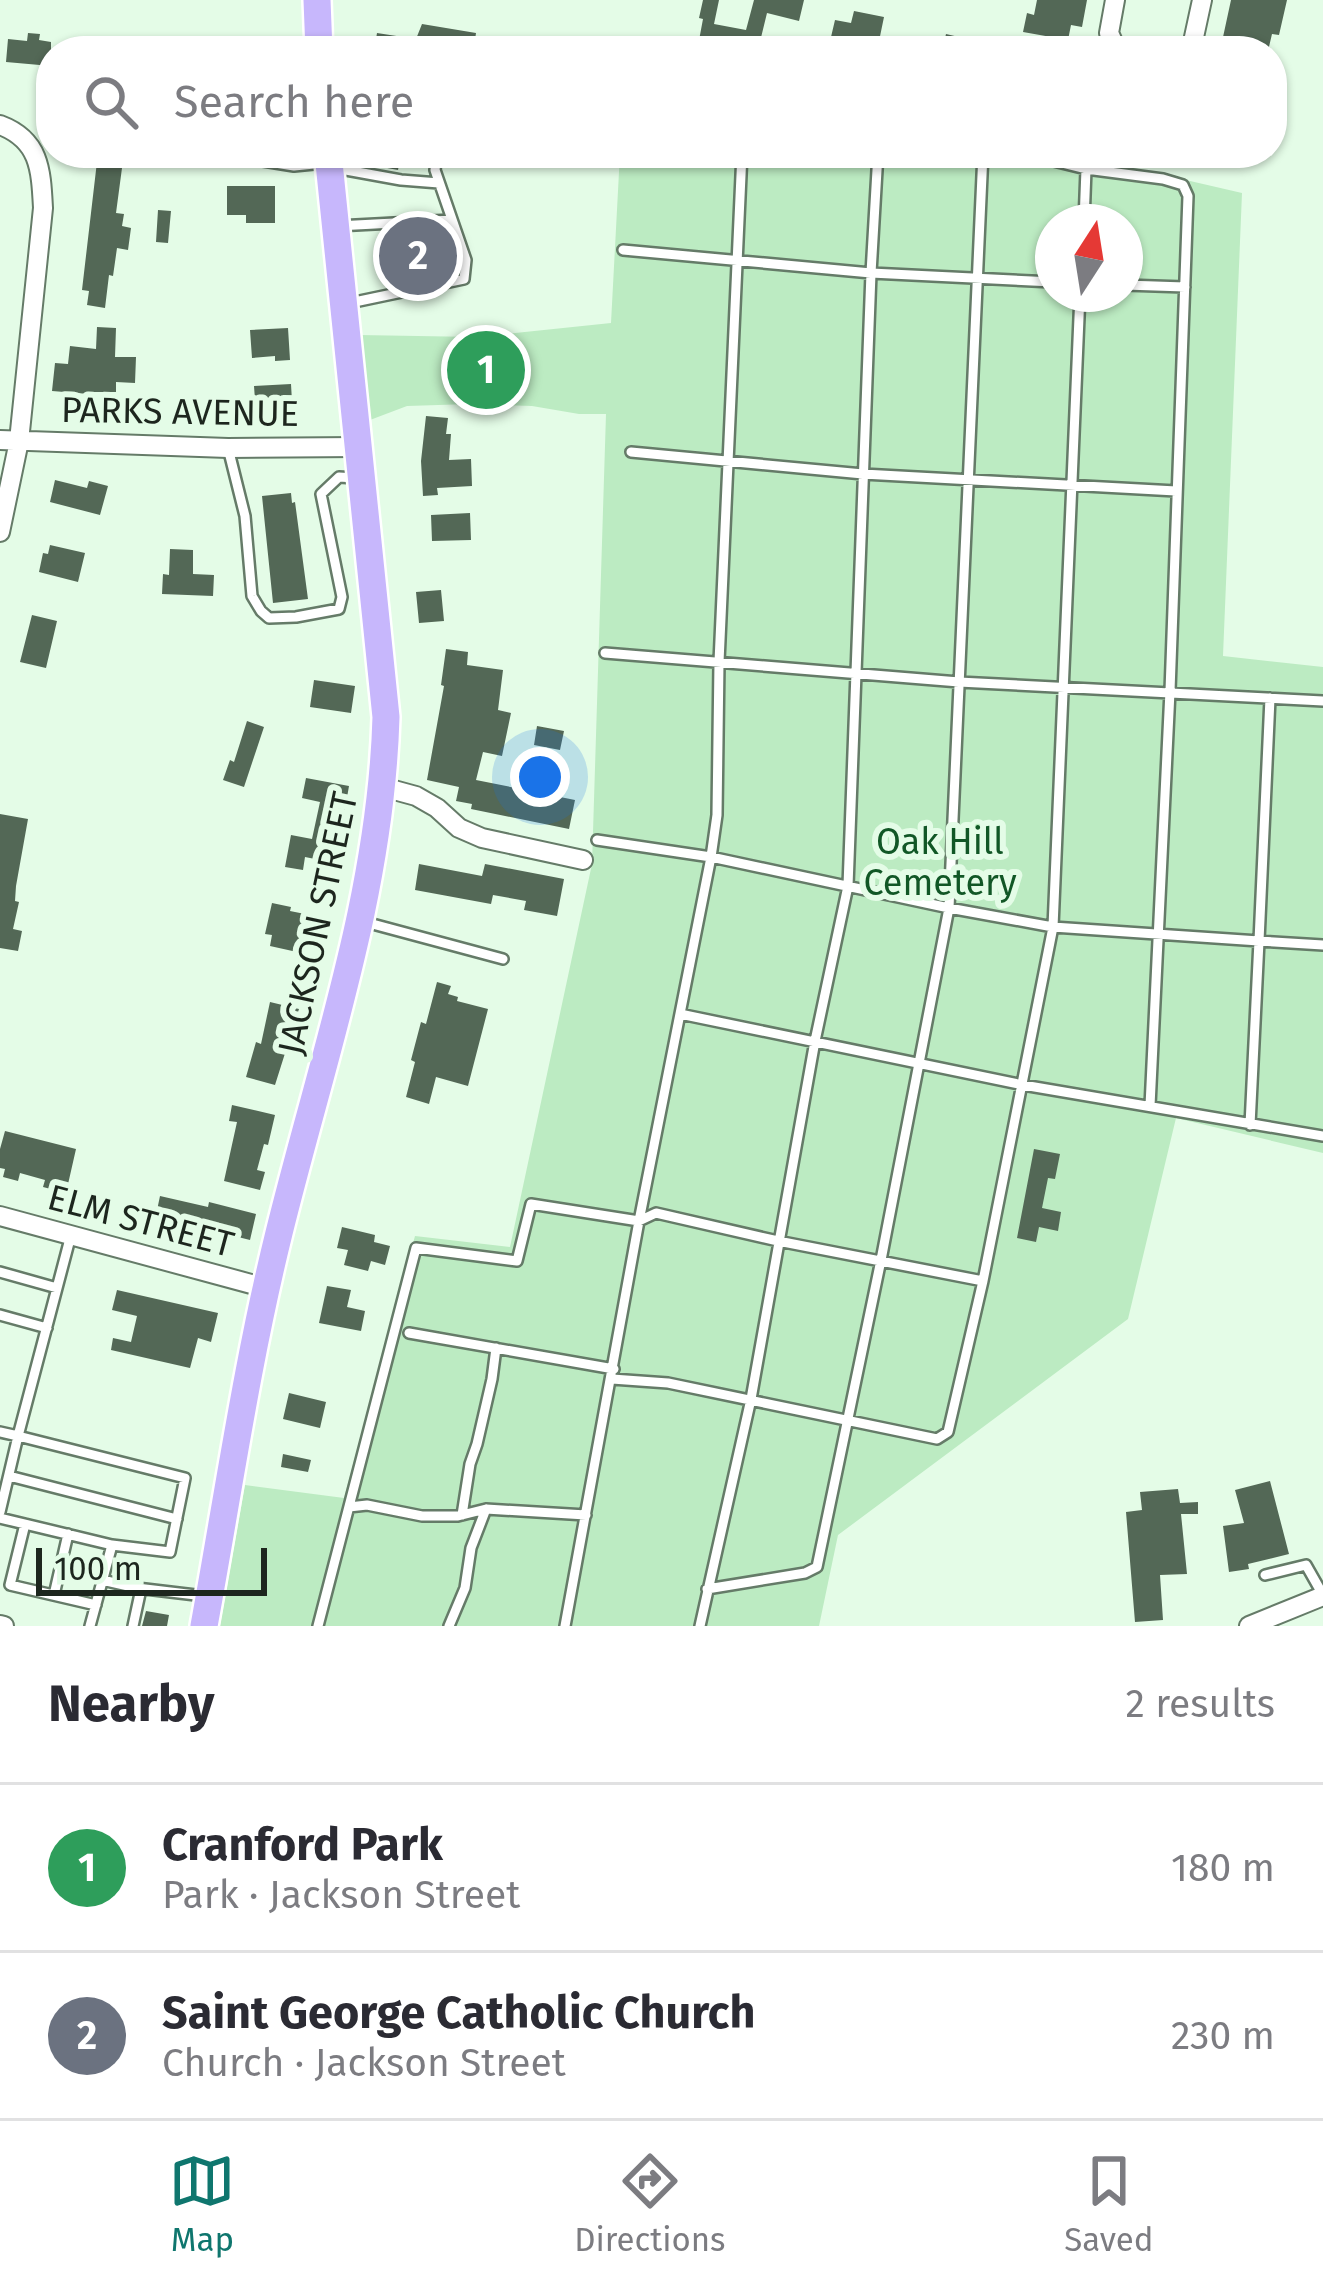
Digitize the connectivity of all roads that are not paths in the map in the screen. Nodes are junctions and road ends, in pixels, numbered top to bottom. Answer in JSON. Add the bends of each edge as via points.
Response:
{"nodes":[{"id":1,"x":316,"y":0,"type":"edge"},
{"id":2,"x":1115,"y":0,"type":"edge"},
{"id":3,"x":1202,"y":0,"type":"edge"},
{"id":4,"x":318,"y":36,"type":"edge"},
{"id":5,"x":1110,"y":36,"type":"edge"},
{"id":6,"x":1194,"y":36,"type":"edge"},
{"id":7,"x":0,"y":125,"type":"edge"},
{"id":8,"x":36,"y":158,"type":"edge"},
{"id":9,"x":39,"y":168,"type":"edge"},
{"id":10,"x":330,"y":168,"type":"edge"},
{"id":11,"x":355,"y":168,"type":"edge"},
{"id":12,"x":435,"y":168,"type":"edge"},
{"id":13,"x":741,"y":168,"type":"edge"},
{"id":14,"x":877,"y":168,"type":"edge"},
{"id":15,"x":982,"y":168,"type":"edge"},
{"id":16,"x":1083,"y":168,"type":"edge"},
{"id":17,"x":1087,"y":169,"type":"junction"},
{"id":18,"x":439,"y":183,"type":"junction"},
{"id":19,"x":1085,"y":204,"type":"edge"},
{"id":20,"x":451,"y":220,"type":"junction"},
{"id":21,"x":337,"y":226,"type":"junction"},
{"id":22,"x":623,"y":250,"type":"dead end"},
{"id":23,"x":737,"y":262,"type":"junction"},
{"id":24,"x":871,"y":273,"type":"junction"},
{"id":25,"x":978,"y":279,"type":"junction"},
{"id":26,"x":1035,"y":281,"type":"edge"},
{"id":27,"x":1143,"y":286,"type":"edge"},
{"id":28,"x":1185,"y":287,"type":"junction"},
{"id":29,"x":343,"y":304,"type":"junction"},
{"id":30,"x":1079,"y":312,"type":"edge"},
{"id":31,"x":9,"y":441,"type":"edge"},
{"id":32,"x":359,"y":447,"type":"junction"},
{"id":33,"x":228,"y":448,"type":"junction"},
{"id":34,"x":631,"y":452,"type":"dead end"},
{"id":35,"x":728,"y":460,"type":"junction"},
{"id":36,"x":863,"y":474,"type":"junction"},
{"id":37,"x":362,"y":478,"type":"junction"},
{"id":38,"x":968,"y":480,"type":"junction"},
{"id":39,"x":1072,"y":486,"type":"junction"},
{"id":40,"x":1176,"y":491,"type":"junction"},
{"id":41,"x":0,"y":532,"type":"edge"},
{"id":42,"x":605,"y":652,"type":"dead end"},
{"id":43,"x":718,"y":662,"type":"junction"},
{"id":44,"x":856,"y":674,"type":"junction"},
{"id":45,"x":959,"y":682,"type":"junction"},
{"id":46,"x":1064,"y":688,"type":"junction"},
{"id":47,"x":1170,"y":692,"type":"junction"},
{"id":48,"x":1270,"y":698,"type":"junction"},
{"id":49,"x":1323,"y":701,"type":"edge"},
{"id":50,"x":382,"y":787,"type":"junction"},
{"id":51,"x":597,"y":840,"type":"dead end"},
{"id":52,"x":711,"y":857,"type":"junction"},
{"id":53,"x":583,"y":860,"type":"dead end"},
{"id":54,"x":848,"y":886,"type":"junction"},
{"id":55,"x":949,"y":908,"type":"junction"},
{"id":56,"x":360,"y":921,"type":"junction"},
{"id":57,"x":1053,"y":927,"type":"junction"},
{"id":58,"x":1159,"y":933,"type":"junction"},
{"id":59,"x":1258,"y":940,"type":"junction"},
{"id":60,"x":1323,"y":945,"type":"edge"},
{"id":61,"x":503,"y":959,"type":"dead end"},
{"id":62,"x":680,"y":1014,"type":"junction"},
{"id":63,"x":814,"y":1041,"type":"junction"},
{"id":64,"x":919,"y":1062,"type":"junction"},
{"id":65,"x":1023,"y":1085,"type":"junction"},
{"id":66,"x":1150,"y":1106,"type":"junction"},
{"id":67,"x":1250,"y":1125,"type":"junction"},
{"id":68,"x":1323,"y":1136,"type":"edge"},
{"id":69,"x":0,"y":1216,"type":"edge"},
{"id":70,"x":639,"y":1221,"type":"junction"},
{"id":71,"x":71,"y":1235,"type":"junction"},
{"id":72,"x":778,"y":1241,"type":"junction"},
{"id":73,"x":881,"y":1260,"type":"junction"},
{"id":74,"x":0,"y":1272,"type":"edge"},
{"id":75,"x":983,"y":1281,"type":"junction"},
{"id":76,"x":57,"y":1288,"type":"junction"},
{"id":77,"x":266,"y":1288,"type":"junction"},
{"id":78,"x":0,"y":1315,"type":"edge"},
{"id":79,"x":47,"y":1328,"type":"junction"},
{"id":80,"x":409,"y":1333,"type":"dead end"},
{"id":81,"x":496,"y":1348,"type":"junction"},
{"id":82,"x":613,"y":1374,"type":"junction"},
{"id":83,"x":751,"y":1399,"type":"junction"},
{"id":84,"x":847,"y":1420,"type":"junction"},
{"id":85,"x":0,"y":1432,"type":"edge"},
{"id":86,"x":18,"y":1436,"type":"junction"},
{"id":87,"x":9,"y":1476,"type":"junction"},
{"id":88,"x":349,"y":1507,"type":"junction"},
{"id":89,"x":486,"y":1508,"type":"junction"},
{"id":90,"x":0,"y":1515,"type":"edge"},
{"id":91,"x":462,"y":1515,"type":"junction"},
{"id":92,"x":586,"y":1515,"type":"junction"},
{"id":93,"x":177,"y":1519,"type":"junction"},
{"id":94,"x":25,"y":1524,"type":"junction"},
{"id":95,"x":68,"y":1534,"type":"junction"},
{"id":96,"x":112,"y":1545,"type":"junction"},
{"id":97,"x":1265,"y":1575,"type":"dead end"},
{"id":98,"x":102,"y":1580,"type":"junction"},
{"id":99,"x":141,"y":1589,"type":"junction"},
{"id":100,"x":707,"y":1589,"type":"junction"},
{"id":101,"x":54,"y":1595,"type":"junction"},
{"id":102,"x":1323,"y":1596,"type":"edge"},
{"id":103,"x":210,"y":1597,"type":"junction"},
{"id":104,"x":95,"y":1605,"type":"junction"},
{"id":105,"x":90,"y":1626,"type":"edge"},
{"id":106,"x":133,"y":1626,"type":"edge"},
{"id":107,"x":204,"y":1626,"type":"edge"},
{"id":108,"x":318,"y":1626,"type":"edge"},
{"id":109,"x":449,"y":1626,"type":"edge"},
{"id":110,"x":565,"y":1626,"type":"edge"},
{"id":111,"x":700,"y":1626,"type":"edge"},
{"id":112,"x":1249,"y":1626,"type":"edge"}],
"edges":[{"from":1,"to":4,"type":"main road"},
{"from":2,"to":5,"type":"street"},
{"from":3,"to":6,"type":"street"},
{"from":7,"to":8,"type":"street","via":[[17,132]]},
{"from":9,"to":31,"type":"street","via":[[43,208]]},
{"from":10,"to":21,"type":"main road","name":"JACKSON STREET"},
{"from":11,"to":18,"type":"lane"},
{"from":12,"to":18,"type":"lane"},
{"from":13,"to":23,"type":"lane"},
{"from":14,"to":24,"type":"lane"},
{"from":15,"to":25,"type":"lane"},
{"from":16,"to":17,"type":"lane"},
{"from":17,"to":19,"type":"lane"},
{"from":17,"to":28,"type":"lane","via":[[1183,185]]},
{"from":18,"to":20,"type":"lane"},
{"from":20,"to":21,"type":"lane"},
{"from":20,"to":29,"type":"lane","via":[[466,260],[464,279]]},
{"from":21,"to":29,"type":"main road","name":"JACKSON STREET"},
{"from":22,"to":23,"type":"lane"},
{"from":23,"to":24,"type":"lane"},
{"from":23,"to":35,"type":"lane"},
{"from":24,"to":25,"type":"lane"},
{"from":24,"to":36,"type":"lane"},
{"from":25,"to":26,"type":"lane"},
{"from":25,"to":38,"type":"lane"},
{"from":27,"to":28,"type":"lane"},
{"from":28,"to":40,"type":"lane"},
{"from":29,"to":32,"type":"main road","name":"JACKSON STREET"},
{"from":30,"to":39,"type":"lane"},
{"from":31,"to":33,"type":"street","name":"PARKS AVENUE"},
{"from":31,"to":41,"type":"street"},
{"from":32,"to":33,"type":"street","name":"PARKS AVENUE"},
{"from":32,"to":37,"type":"main road","name":"JACKSON STREET"},
{"from":33,"to":37,"type":"lane","via":[[253,596],[269,618],[339,609],[321,494],[339,477]]},
{"from":34,"to":35,"type":"lane"},
{"from":35,"to":36,"type":"lane"},
{"from":35,"to":43,"type":"lane"},
{"from":36,"to":38,"type":"lane"},
{"from":36,"to":44,"type":"lane"},
{"from":37,"to":50,"type":"main road","name":"JACKSON STREET","via":[[386,717]]},
{"from":38,"to":39,"type":"lane"},
{"from":38,"to":45,"type":"lane"},
{"from":39,"to":40,"type":"lane"},
{"from":39,"to":46,"type":"lane"},
{"from":40,"to":47,"type":"lane"},
{"from":42,"to":43,"type":"lane"},
{"from":43,"to":44,"type":"lane"},
{"from":43,"to":52,"type":"lane"},
{"from":44,"to":45,"type":"lane"},
{"from":44,"to":54,"type":"lane"},
{"from":45,"to":46,"type":"lane"},
{"from":45,"to":55,"type":"lane"},
{"from":46,"to":47,"type":"lane"},
{"from":46,"to":57,"type":"lane"},
{"from":47,"to":48,"type":"lane"},
{"from":47,"to":58,"type":"lane"},
{"from":48,"to":49,"type":"lane"},
{"from":48,"to":59,"type":"lane"},
{"from":50,"to":53,"type":"street","via":[[416,796],[482,838]]},
{"from":50,"to":56,"type":"main road","name":"JACKSON STREET"},
{"from":51,"to":52,"type":"lane"},
{"from":52,"to":54,"type":"lane"},
{"from":52,"to":62,"type":"lane"},
{"from":54,"to":55,"type":"lane"},
{"from":54,"to":63,"type":"lane"},
{"from":55,"to":57,"type":"lane"},
{"from":55,"to":64,"type":"lane"},
{"from":56,"to":61,"type":"lane"},
{"from":56,"to":77,"type":"main road","name":"JACKSON STREET"},
{"from":57,"to":58,"type":"lane"},
{"from":57,"to":65,"type":"lane"},
{"from":58,"to":59,"type":"lane"},
{"from":58,"to":66,"type":"lane"},
{"from":59,"to":60,"type":"lane"},
{"from":59,"to":67,"type":"lane"},
{"from":62,"to":63,"type":"lane"},
{"from":62,"to":70,"type":"lane"},
{"from":63,"to":64,"type":"lane"},
{"from":63,"to":72,"type":"lane"},
{"from":64,"to":65,"type":"lane"},
{"from":64,"to":73,"type":"lane"},
{"from":65,"to":66,"type":"lane"},
{"from":65,"to":75,"type":"lane"},
{"from":66,"to":67,"type":"lane"},
{"from":67,"to":68,"type":"lane"},
{"from":69,"to":71,"type":"street","name":"ELM STREET"},
{"from":70,"to":72,"type":"lane","via":[[656,1214]]},
{"from":70,"to":82,"type":"lane"},
{"from":70,"to":88,"type":"lane","via":[[530,1204],[517,1261],[416,1248]]},
{"from":71,"to":76,"type":"lane"},
{"from":71,"to":77,"type":"street","name":"ELM STREET"},
{"from":72,"to":73,"type":"lane"},
{"from":72,"to":83,"type":"lane"},
{"from":73,"to":75,"type":"lane"},
{"from":73,"to":84,"type":"lane"},
{"from":74,"to":76,"type":"lane"},
{"from":75,"to":84,"type":"lane","via":[[948,1432],[937,1439]]},
{"from":76,"to":79,"type":"lane"},
{"from":77,"to":103,"type":"main road","name":"JACKSON STREET"},
{"from":78,"to":79,"type":"lane"},
{"from":79,"to":86,"type":"lane"},
{"from":80,"to":81,"type":"lane"},
{"from":81,"to":82,"type":"lane"},
{"from":81,"to":91,"type":"lane"},
{"from":82,"to":83,"type":"lane"},
{"from":82,"to":92,"type":"lane"},
{"from":83,"to":84,"type":"lane"},
{"from":83,"to":100,"type":"lane"},
{"from":84,"to":100,"type":"lane","via":[[817,1567]]},
{"from":85,"to":86,"type":"lane"},
{"from":86,"to":87,"type":"lane"},
{"from":86,"to":93,"type":"lane","via":[[185,1478]]},
{"from":87,"to":90,"type":"lane"},
{"from":87,"to":93,"type":"lane"},
{"from":88,"to":91,"type":"lane"},
{"from":88,"to":108,"type":"lane"},
{"from":89,"to":91,"type":"lane"},
{"from":89,"to":92,"type":"lane"},
{"from":89,"to":109,"type":"lane"},
{"from":90,"to":94,"type":"lane"},
{"from":92,"to":110,"type":"lane"},
{"from":93,"to":96,"type":"lane","via":[[170,1552]]},
{"from":94,"to":95,"type":"lane"},
{"from":94,"to":101,"type":"lane","via":[[10,1585]]},
{"from":95,"to":96,"type":"lane"},
{"from":95,"to":101,"type":"lane"},
{"from":96,"to":98,"type":"lane"},
{"from":97,"to":102,"type":"lane","via":[[1306,1565]]},
{"from":98,"to":99,"type":"lane"},
{"from":98,"to":104,"type":"lane"},
{"from":99,"to":103,"type":"lane"},
{"from":99,"to":106,"type":"lane"},
{"from":100,"to":111,"type":"lane"},
{"from":101,"to":104,"type":"lane"},
{"from":102,"to":112,"type":"street"},
{"from":103,"to":107,"type":"main road","name":"JACKSON STREET"},
{"from":104,"to":105,"type":"lane"}]}
